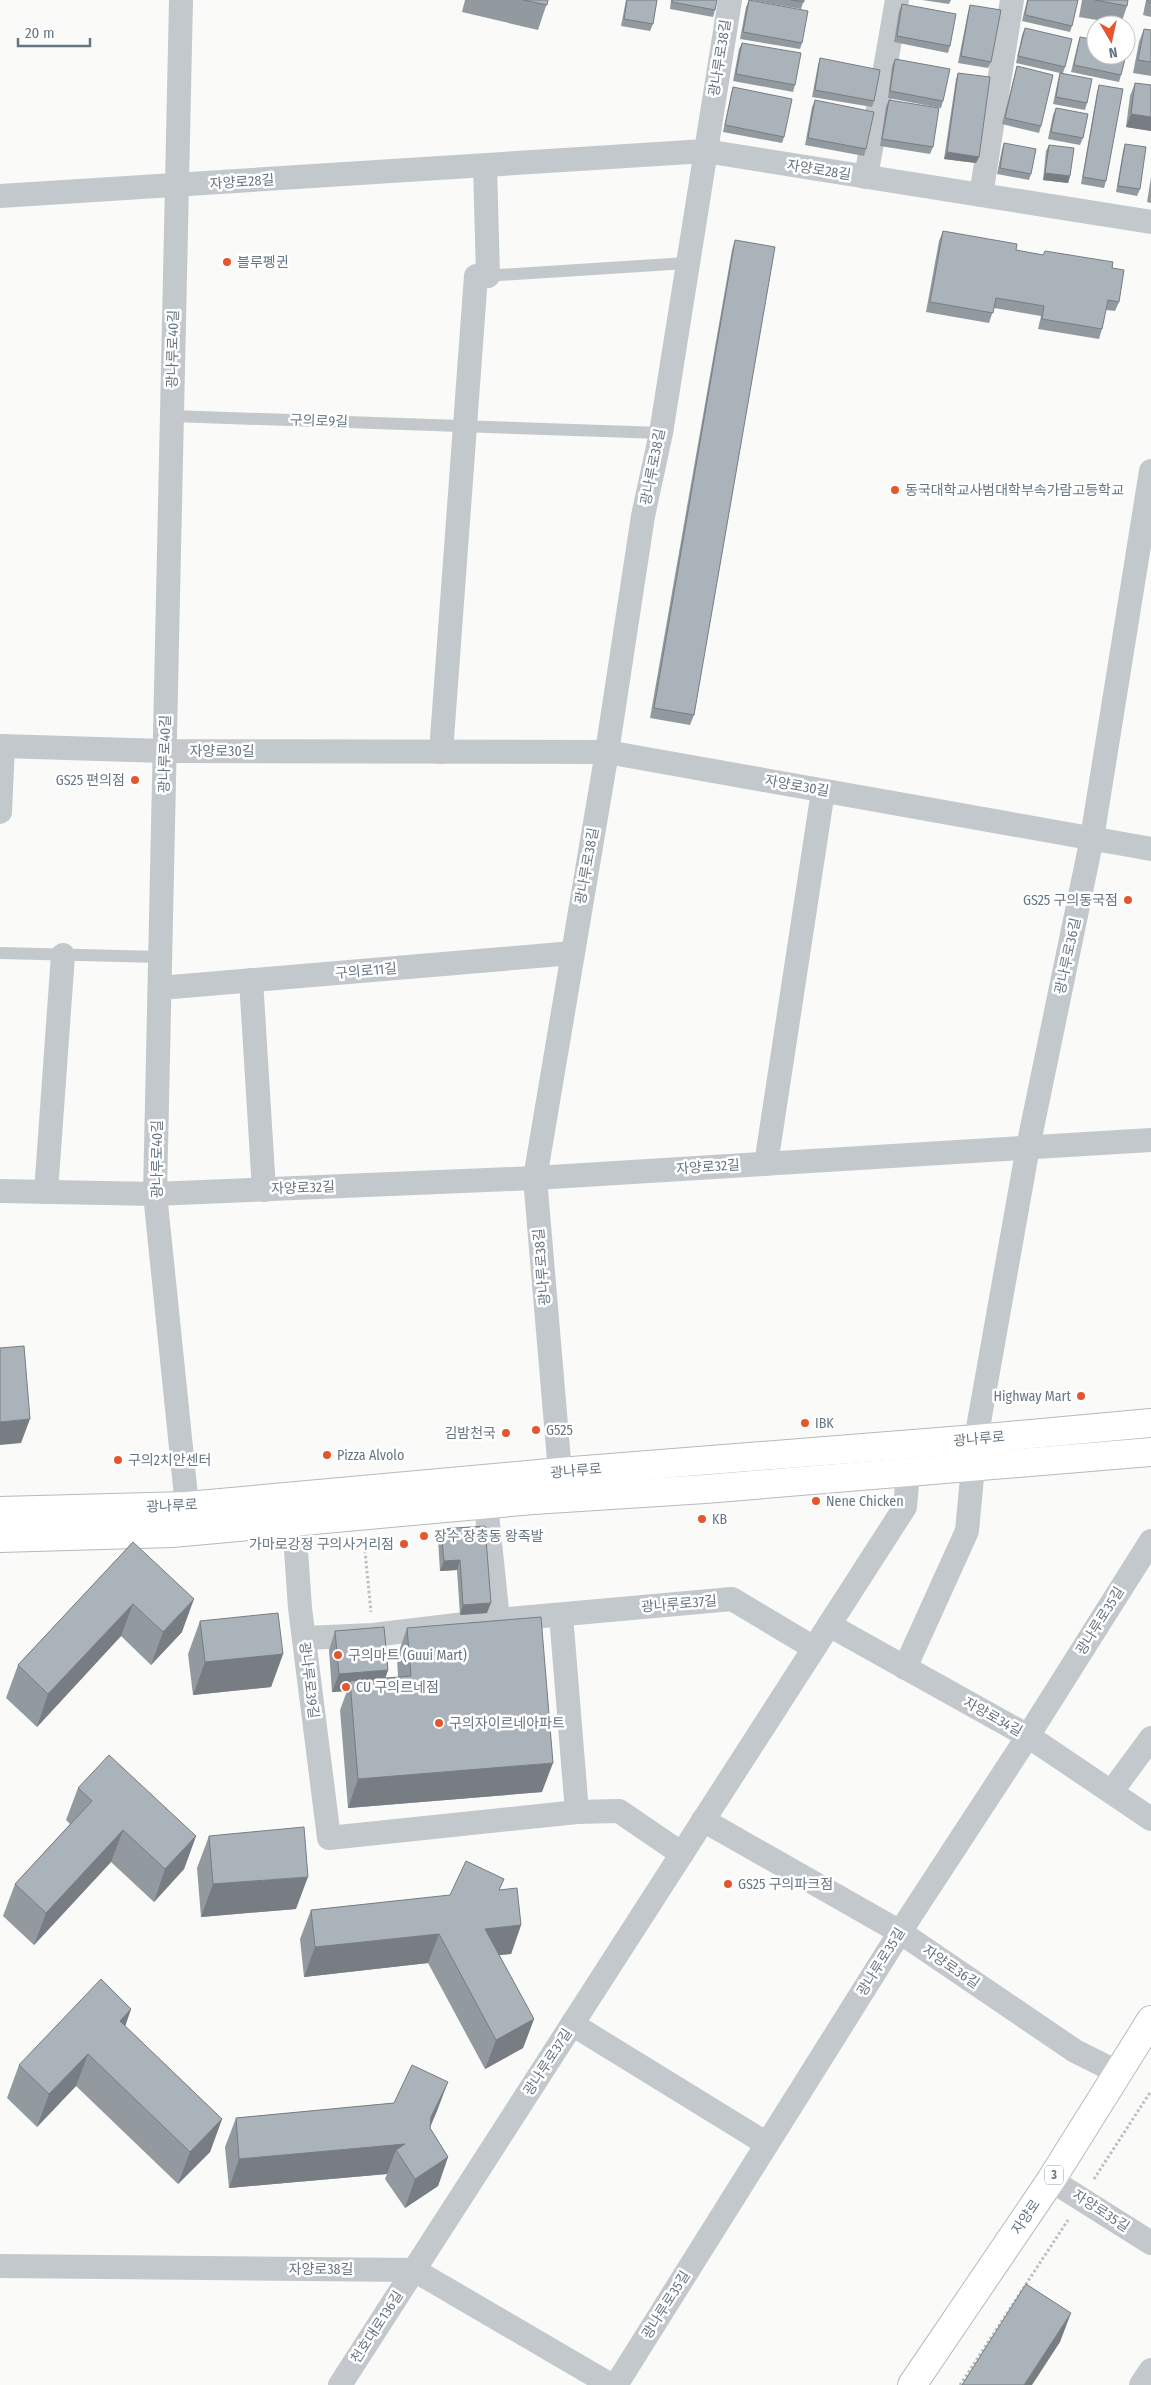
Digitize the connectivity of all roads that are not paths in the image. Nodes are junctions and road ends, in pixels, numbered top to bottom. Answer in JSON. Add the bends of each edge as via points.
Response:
{"nodes":[{"id":1,"x":181,"y":0,"type":"edge"},
{"id":2,"x":730,"y":0,"type":"edge"},
{"id":3,"x":897,"y":0,"type":"edge"},
{"id":4,"x":1012,"y":0,"type":"edge"},
{"id":5,"x":705,"y":151,"type":"junction"},
{"id":6,"x":485,"y":166,"type":"junction"},
{"id":7,"x":866,"y":177,"type":"junction"},
{"id":8,"x":177,"y":186,"type":"junction"},
{"id":9,"x":980,"y":195,"type":"junction"},
{"id":10,"x":0,"y":196,"type":"edge"},
{"id":11,"x":1151,"y":222,"type":"edge"},
{"id":12,"x":687,"y":263,"type":"junction"},
{"id":13,"x":482,"y":276,"type":"junction"},
{"id":14,"x":172,"y":416,"type":"junction"},
{"id":15,"x":465,"y":427,"type":"junction"},
{"id":16,"x":661,"y":433,"type":"junction"},
{"id":17,"x":1151,"y":471,"type":"edge"},
{"id":18,"x":2,"y":746,"type":"edge"},
{"id":19,"x":165,"y":751,"type":"junction"},
{"id":20,"x":441,"y":752,"type":"junction"},
{"id":21,"x":607,"y":752,"type":"junction"},
{"id":22,"x":823,"y":790,"type":"junction"},
{"id":23,"x":0,"y":812,"type":"edge"},
{"id":24,"x":1092,"y":838,"type":"junction"},
{"id":25,"x":1151,"y":849,"type":"edge"},
{"id":26,"x":0,"y":953,"type":"edge"},
{"id":27,"x":573,"y":953,"type":"junction"},
{"id":28,"x":63,"y":955,"type":"junction"},
{"id":29,"x":160,"y":957,"type":"junction"},
{"id":30,"x":251,"y":980,"type":"junction"},
{"id":31,"x":160,"y":988,"type":"junction"},
{"id":32,"x":1151,"y":1140,"type":"edge"},
{"id":33,"x":1028,"y":1147,"type":"junction"},
{"id":34,"x":766,"y":1164,"type":"junction"},
{"id":35,"x":535,"y":1178,"type":"junction"},
{"id":36,"x":264,"y":1190,"type":"junction"},
{"id":37,"x":0,"y":1191,"type":"edge"},
{"id":38,"x":46,"y":1192,"type":"junction"},
{"id":39,"x":155,"y":1194,"type":"junction"},
{"id":40,"x":1151,"y":1422,"type":"edge"},
{"id":41,"x":976,"y":1440,"type":"junction"},
{"id":42,"x":1151,"y":1452,"type":"edge"},
{"id":43,"x":973,"y":1467,"type":"junction"},
{"id":44,"x":560,"y":1472,"type":"junction"},
{"id":45,"x":908,"y":1473,"type":"junction"},
{"id":46,"x":486,"y":1504,"type":"junction"},
{"id":47,"x":187,"y":1506,"type":"junction"},
{"id":48,"x":0,"y":1511,"type":"edge"},
{"id":49,"x":294,"y":1522,"type":"junction"},
{"id":50,"x":0,"y":1538,"type":"edge"},
{"id":51,"x":1151,"y":1541,"type":"edge"},
{"id":52,"x":561,"y":1615,"type":"junction"},
{"id":53,"x":498,"y":1620,"type":"junction"},
{"id":54,"x":829,"y":1625,"type":"junction"},
{"id":55,"x":304,"y":1638,"type":"junction"},
{"id":56,"x":814,"y":1648,"type":"junction"},
{"id":57,"x":905,"y":1668,"type":"junction"},
{"id":58,"x":1028,"y":1736,"type":"junction"},
{"id":59,"x":1151,"y":1738,"type":"edge"},
{"id":60,"x":1112,"y":1791,"type":"junction"},
{"id":61,"x":577,"y":1812,"type":"junction"},
{"id":62,"x":1151,"y":1819,"type":"edge"},
{"id":63,"x":703,"y":1820,"type":"junction"},
{"id":64,"x":682,"y":1854,"type":"junction"},
{"id":65,"x":900,"y":1932,"type":"junction"},
{"id":66,"x":1151,"y":2020,"type":"edge"},
{"id":67,"x":572,"y":2024,"type":"junction"},
{"id":68,"x":1119,"y":2074,"type":"junction"},
{"id":69,"x":767,"y":2144,"type":"junction"},
{"id":70,"x":1051,"y":2180,"type":"junction"},
{"id":71,"x":1151,"y":2243,"type":"edge"},
{"id":72,"x":0,"y":2266,"type":"edge"},
{"id":73,"x":414,"y":2270,"type":"junction"},
{"id":74,"x":1151,"y":2370,"type":"edge"},
{"id":75,"x":340,"y":2385,"type":"edge"},
{"id":76,"x":611,"y":2385,"type":"edge"},
{"id":77,"x":616,"y":2385,"type":"edge"},
{"id":78,"x":912,"y":2385,"type":"edge"},
{"id":79,"x":1141,"y":2385,"type":"edge"}],
"edges":[{"from":1,"to":8,"type":"street","name":"광나루로40길"},
{"from":2,"to":5,"type":"street","name":"광나루로38길"},
{"from":3,"to":7,"type":"street"},
{"from":4,"to":9,"type":"street"},
{"from":5,"to":6,"type":"street","name":"자양로28길"},
{"from":5,"to":7,"type":"street","name":"자양로28길"},
{"from":5,"to":12,"type":"street","name":"광나루로38길"},
{"from":6,"to":8,"type":"street","name":"자양로28길"},
{"from":6,"to":13,"type":"street"},
{"from":7,"to":9,"type":"street","name":"자양로28길"},
{"from":8,"to":10,"type":"street","name":"자양로28길"},
{"from":8,"to":14,"type":"street","name":"광나루로40길"},
{"from":9,"to":11,"type":"street","name":"자양로28길"},
{"from":12,"to":13,"type":"lane"},
{"from":12,"to":16,"type":"street","name":"광나루로38길"},
{"from":13,"to":15,"type":"street"},
{"from":14,"to":15,"type":"lane","name":"구의로9길"},
{"from":14,"to":19,"type":"street","name":"광나루로40길"},
{"from":15,"to":16,"type":"lane","name":"구의로9길"},
{"from":15,"to":20,"type":"street"},
{"from":16,"to":21,"type":"street","name":"광나루로38길","via":[[643,516]]},
{"from":17,"to":24,"type":"street","name":"광나루로36길"},
{"from":18,"to":19,"type":"street","name":"자양로30길"},
{"from":18,"to":23,"type":"street","name":"자양로30길"},
{"from":19,"to":20,"type":"street","name":"자양로30길"},
{"from":19,"to":29,"type":"street","name":"광나루로40길"},
{"from":20,"to":21,"type":"street","name":"자양로30길"},
{"from":21,"to":22,"type":"street","name":"자양로30길"},
{"from":21,"to":27,"type":"street","name":"광나루로38길"},
{"from":22,"to":24,"type":"street","name":"자양로30길"},
{"from":22,"to":34,"type":"street"},
{"from":24,"to":25,"type":"street","name":"자양로30길"},
{"from":24,"to":33,"type":"street","name":"광나루로36길"},
{"from":26,"to":28,"type":"lane"},
{"from":27,"to":30,"type":"street","name":"구의로11길"},
{"from":27,"to":35,"type":"street","name":"광나루로38길"},
{"from":28,"to":29,"type":"lane"},
{"from":28,"to":38,"type":"street"},
{"from":29,"to":31,"type":"street","name":"광나루로40길"},
{"from":30,"to":31,"type":"street","name":"구의로11길"},
{"from":30,"to":36,"type":"street","name":"자양로32길"},
{"from":31,"to":39,"type":"street","name":"광나루로40길"},
{"from":32,"to":33,"type":"street","name":"자양로32길"},
{"from":33,"to":34,"type":"street","name":"자양로32길"},
{"from":33,"to":41,"type":"street","name":"광나루로36길"},
{"from":34,"to":35,"type":"street","name":"자양로32길"},
{"from":35,"to":36,"type":"street","name":"자양로32길"},
{"from":35,"to":44,"type":"street","name":"광나루로38길"},
{"from":36,"to":39,"type":"street","name":"자양로32길"},
{"from":37,"to":38,"type":"street","name":"자양로32길"},
{"from":38,"to":39,"type":"street","name":"자양로32길"},
{"from":39,"to":47,"type":"street","name":"광나루로40길"},
{"from":40,"to":41,"type":"main road","name":"광나루로"},
{"from":41,"to":44,"type":"main road","name":"광나루로"},
{"from":42,"to":43,"type":"main road","name":"광나루로"},
{"from":43,"to":45,"type":"main road","name":"광나루로"},
{"from":43,"to":57,"type":"street","name":"광나루로","via":[[967,1531]]},
{"from":44,"to":47,"type":"main road","name":"광나루로"},
{"from":45,"to":46,"type":"main road","name":"광나루로"},
{"from":45,"to":54,"type":"street","name":"광나루로37길","via":[[905,1507]]},
{"from":46,"to":49,"type":"main road","name":"광나루로"},
{"from":46,"to":53,"type":"street"},
{"from":47,"to":48,"type":"main road","name":"광나루로"},
{"from":49,"to":50,"type":"main road","name":"광나루로","via":[[172,1532]]},
{"from":49,"to":55,"type":"street","name":"광나루로39길"},
{"from":51,"to":58,"type":"street","name":"광나루로35길"},
{"from":52,"to":53,"type":"street","name":"광나루로37길"},
{"from":52,"to":56,"type":"street","name":"광나루로37길","via":[[732,1599]]},
{"from":52,"to":61,"type":"street"},
{"from":53,"to":55,"type":"street","name":"광나루로37길","via":[[373,1635]]},
{"from":54,"to":56,"type":"street","name":"광나루로37길"},
{"from":54,"to":57,"type":"street","name":"자양로34길"},
{"from":55,"to":61,"type":"street","name":"광나루로39길","via":[[329,1838]]},
{"from":56,"to":63,"type":"street","name":"광나루로37길"},
{"from":57,"to":58,"type":"street","name":"자양로34길"},
{"from":58,"to":60,"type":"street","name":"자양로34길"},
{"from":58,"to":65,"type":"street","name":"광나루로35길"},
{"from":59,"to":60,"type":"street"},
{"from":60,"to":62,"type":"street","name":"자양로34길"},
{"from":61,"to":64,"type":"street","via":[[619,1811]]},
{"from":63,"to":64,"type":"street","name":"광나루로37길"},
{"from":63,"to":65,"type":"street","name":"자양로36길"},
{"from":64,"to":67,"type":"street","name":"광나루로37길"},
{"from":65,"to":68,"type":"street","name":"자양로36길","via":[[1076,2051]]},
{"from":65,"to":69,"type":"street","name":"광나루로35길"},
{"from":66,"to":68,"type":"main road","name":"자양로","number":"3"},
{"from":67,"to":69,"type":"street"},
{"from":67,"to":73,"type":"street","name":"광나루로37길"},
{"from":68,"to":70,"type":"main road","name":"자양로","number":"3"},
{"from":69,"to":77,"type":"street","name":"광나루로35길"},
{"from":70,"to":71,"type":"street","name":"자양로35길"},
{"from":70,"to":78,"type":"main road","name":"자양로","number":"3"},
{"from":72,"to":73,"type":"street","name":"자양로38길"},
{"from":73,"to":75,"type":"street","name":"천호대로136길"},
{"from":73,"to":76,"type":"street","name":"자양로38길"},
{"from":74,"to":79,"type":"street"}]}
